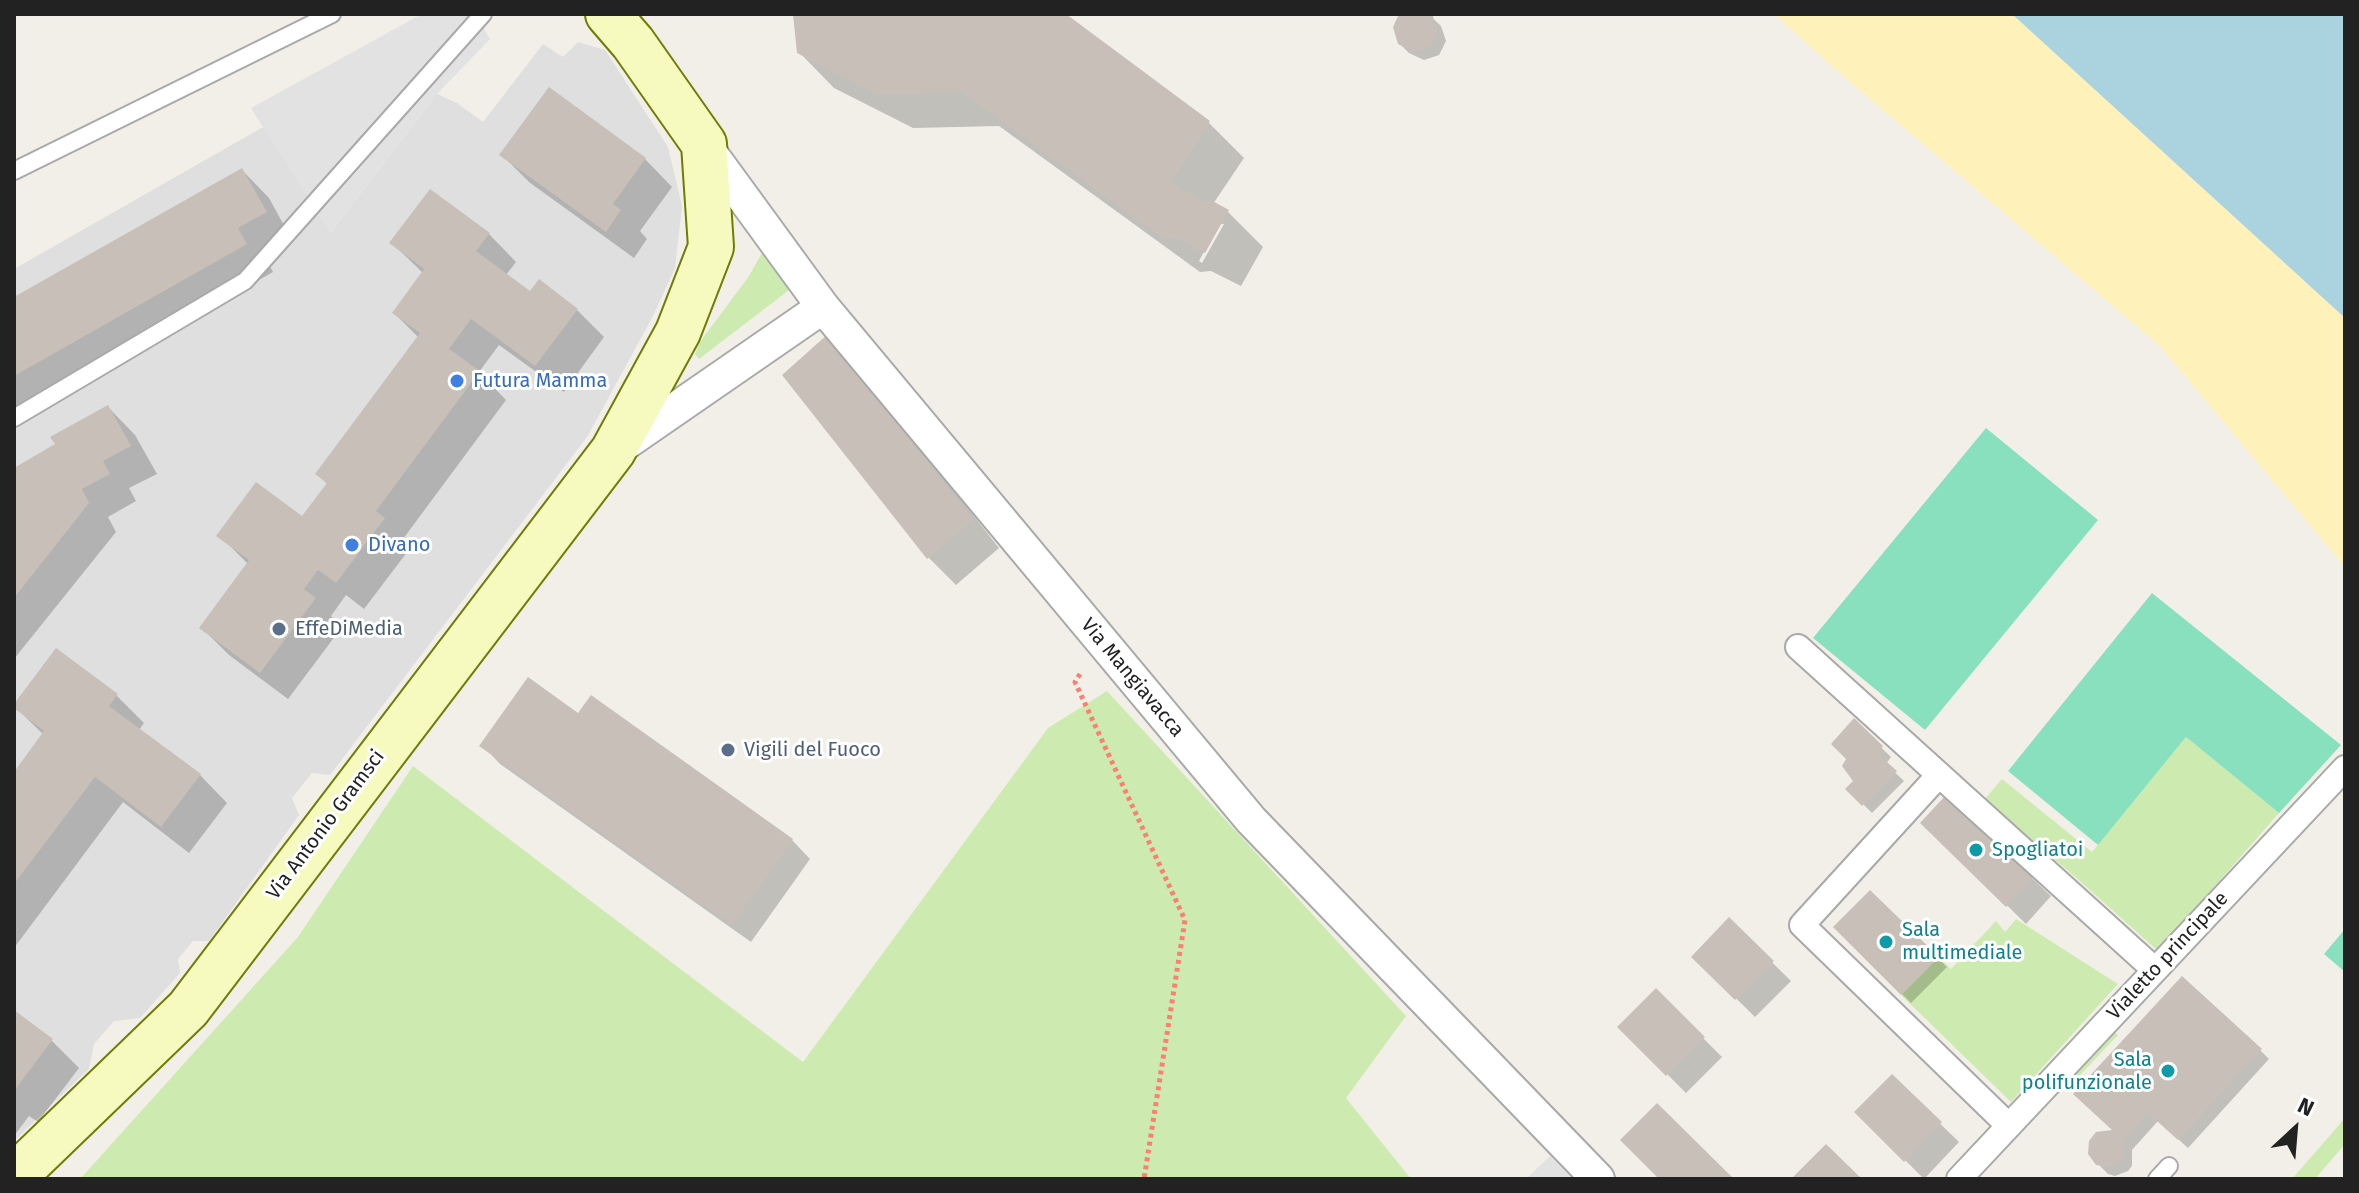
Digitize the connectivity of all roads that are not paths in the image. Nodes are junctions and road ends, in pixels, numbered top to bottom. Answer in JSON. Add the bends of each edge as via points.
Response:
{"nodes":[{"id":1,"x":332,"y":14,"type":"edge"},
{"id":2,"x":483,"y":14,"type":"edge"},
{"id":3,"x":625,"y":24,"type":"edge"},
{"id":4,"x":704,"y":144,"type":"junction"},
{"id":5,"x":14,"y":171,"type":"edge"},
{"id":6,"x":823,"y":307,"type":"junction"},
{"id":7,"x":14,"y":418,"type":"edge"},
{"id":8,"x":613,"y":451,"type":"junction"},
{"id":9,"x":1798,"y":647,"type":"dead end"},
{"id":10,"x":2345,"y":768,"type":"edge"},
{"id":11,"x":1939,"y":775,"type":"junction"},
{"id":12,"x":2155,"y":970,"type":"junction"},
{"id":13,"x":2008,"y":1125,"type":"junction"},
{"id":14,"x":2169,"y":1166,"type":"dead end"},
{"id":15,"x":14,"y":1177,"type":"edge"},
{"id":16,"x":1598,"y":1179,"type":"edge"},
{"id":17,"x":1959,"y":1179,"type":"edge"},
{"id":18,"x":2157,"y":1179,"type":"edge"}],
"edges":[{"from":1,"to":5,"type":"lane"},
{"from":2,"to":7,"type":"lane","via":[[245,281]]},
{"from":3,"to":4,"type":"main road"},
{"from":4,"to":6,"type":"street","name":"Via Mangiavacca"},
{"from":4,"to":8,"type":"main road","name":"Via Antonio Gramsci","via":[[711,247],[678,332]]},
{"from":6,"to":8,"type":"street","name":"Via Antonio Gramsci"},
{"from":6,"to":16,"type":"street","name":"Via Mangiavacca","via":[[1251,820]]},
{"from":8,"to":15,"type":"main road","name":"Via Antonio Gramsci","via":[[188,1009]]},
{"from":9,"to":11,"type":"street"},
{"from":10,"to":12,"type":"street","name":"Vialetto principale"},
{"from":11,"to":12,"type":"street"},
{"from":11,"to":13,"type":"street","via":[[1802,925]]},
{"from":12,"to":13,"type":"street","name":"Vialetto principale"},
{"from":13,"to":17,"type":"street","name":"Vialetto principale"},
{"from":14,"to":18,"type":"lane"}]}
